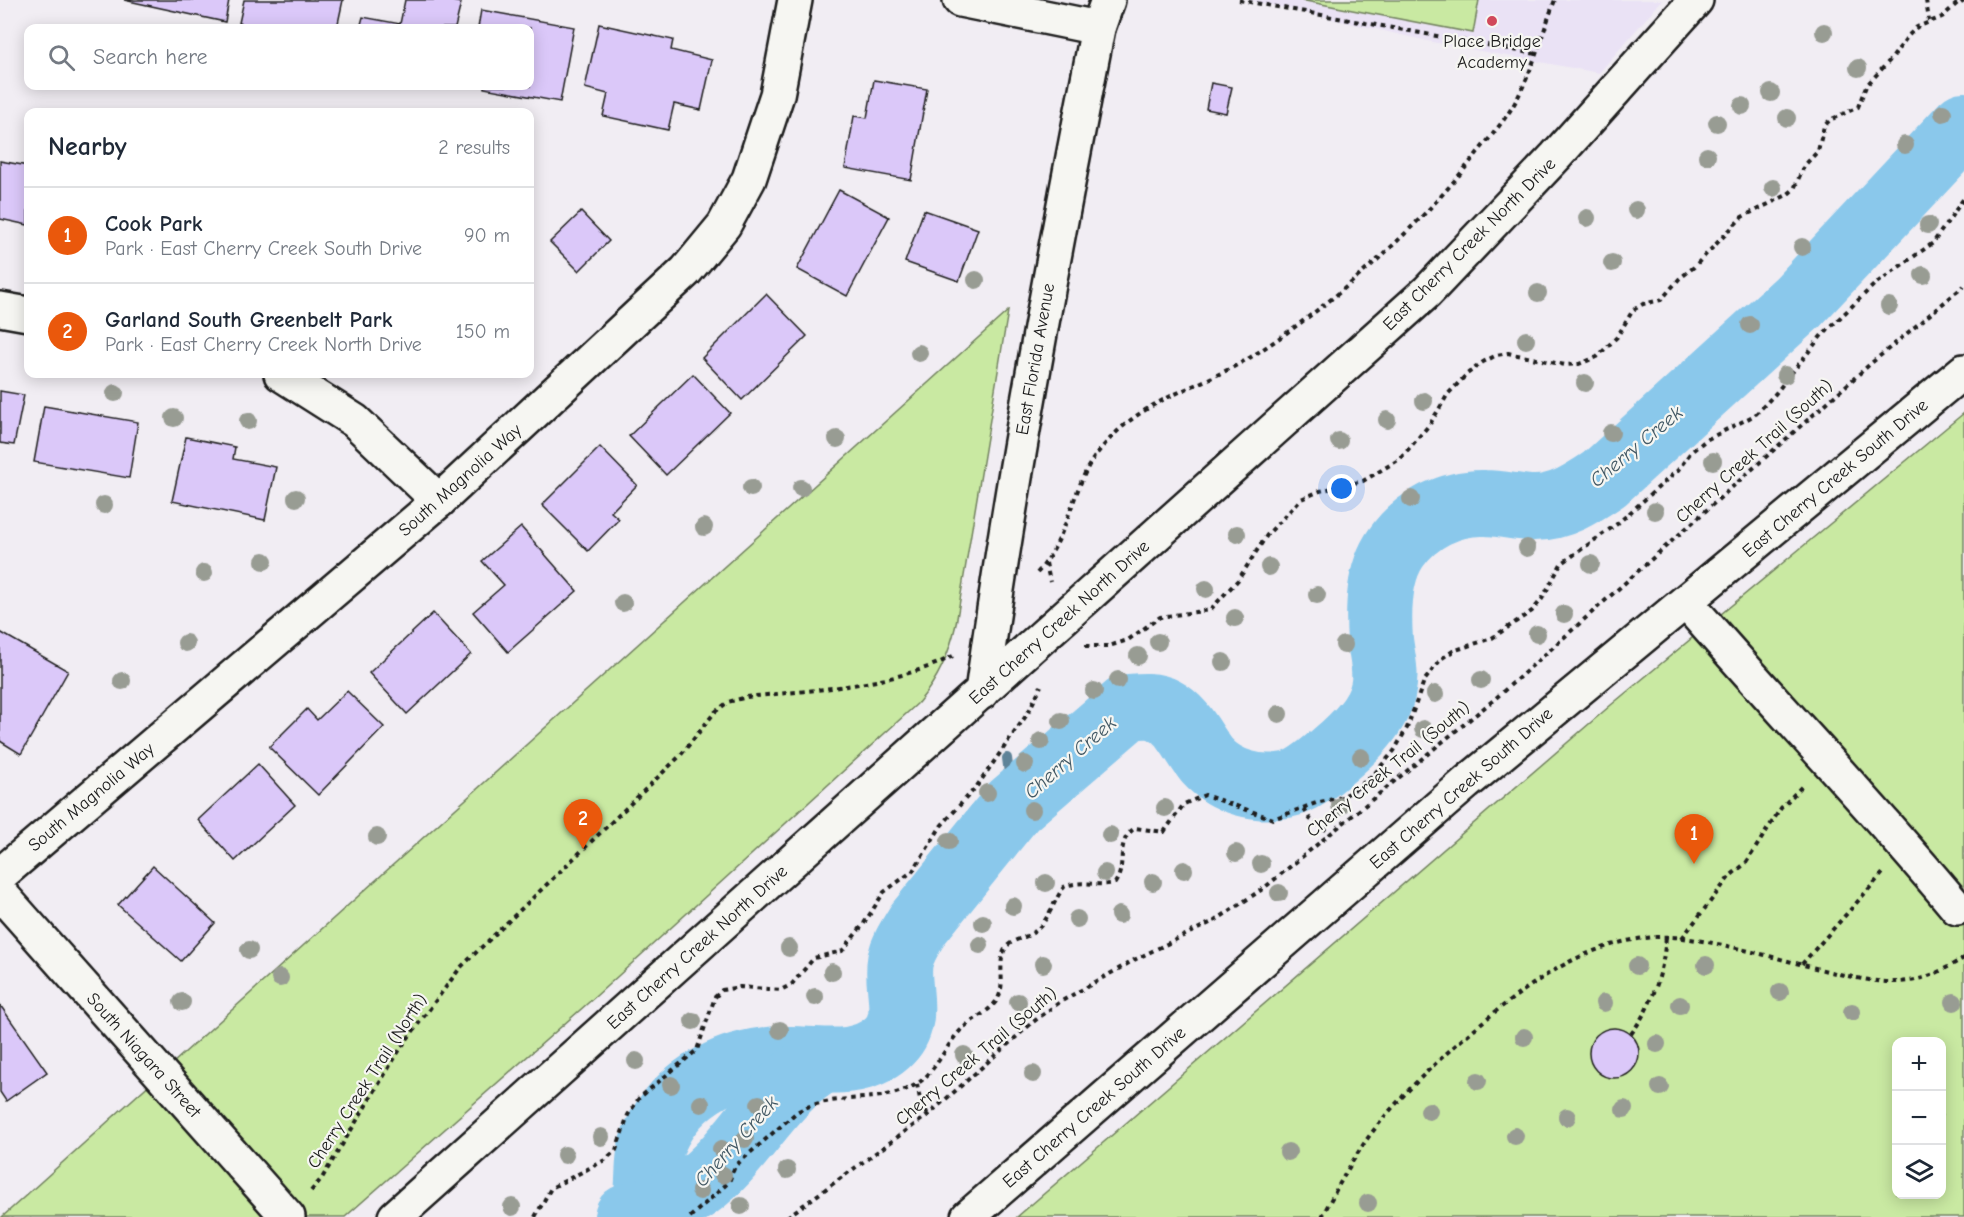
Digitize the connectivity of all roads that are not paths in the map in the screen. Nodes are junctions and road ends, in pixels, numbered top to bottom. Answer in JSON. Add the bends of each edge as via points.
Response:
{"nodes":[{"id":1,"x":795,"y":0,"type":"edge"},
{"id":2,"x":960,"y":0,"type":"edge"},
{"id":3,"x":1696,"y":0,"type":"edge"},
{"id":4,"x":1103,"y":14,"type":"edge"},
{"id":5,"x":0,"y":309,"type":"edge"},
{"id":6,"x":24,"y":313,"type":"edge"},
{"id":7,"x":1964,"y":371,"type":"edge"},
{"id":8,"x":287,"y":378,"type":"edge"},
{"id":9,"x":439,"y":501,"type":"junction"},
{"id":10,"x":1686,"y":602,"type":"junction"},
{"id":11,"x":982,"y":692,"type":"junction"},
{"id":12,"x":0,"y":875,"type":"edge"},
{"id":13,"x":0,"y":893,"type":"edge"},
{"id":14,"x":1957,"y":908,"type":"dead end"},
{"id":15,"x":298,"y":1205,"type":"edge"},
{"id":16,"x":395,"y":1217,"type":"edge"},
{"id":17,"x":968,"y":1217,"type":"edge"}],
"edges":[{"from":1,"to":9,"type":"street","name":"South Magnolia Way","via":[[777,95],[759,154],[724,225],[686,272]]},
{"from":2,"to":4,"type":"street"},
{"from":3,"to":11,"type":"street","name":"East Cherry Creek North Drive","via":[[1427,292]]},
{"from":4,"to":11,"type":"street","name":"East Florida Avenue","via":[[1025,416]]},
{"from":5,"to":6,"type":"street"},
{"from":7,"to":10,"type":"street","name":"East Cherry Creek South Drive"},
{"from":8,"to":9,"type":"street","via":[[355,421]]},
{"from":9,"to":12,"type":"street","name":"South Magnolia Way"},
{"from":10,"to":14,"type":"street","via":[[1908,848]]},
{"from":10,"to":17,"type":"street","name":"East Cherry Creek South Drive","via":[[1475,776]]},
{"from":11,"to":16,"type":"street","name":"East Cherry Creek North Drive"},
{"from":13,"to":15,"type":"street","name":"South Niagara Street"}]}
